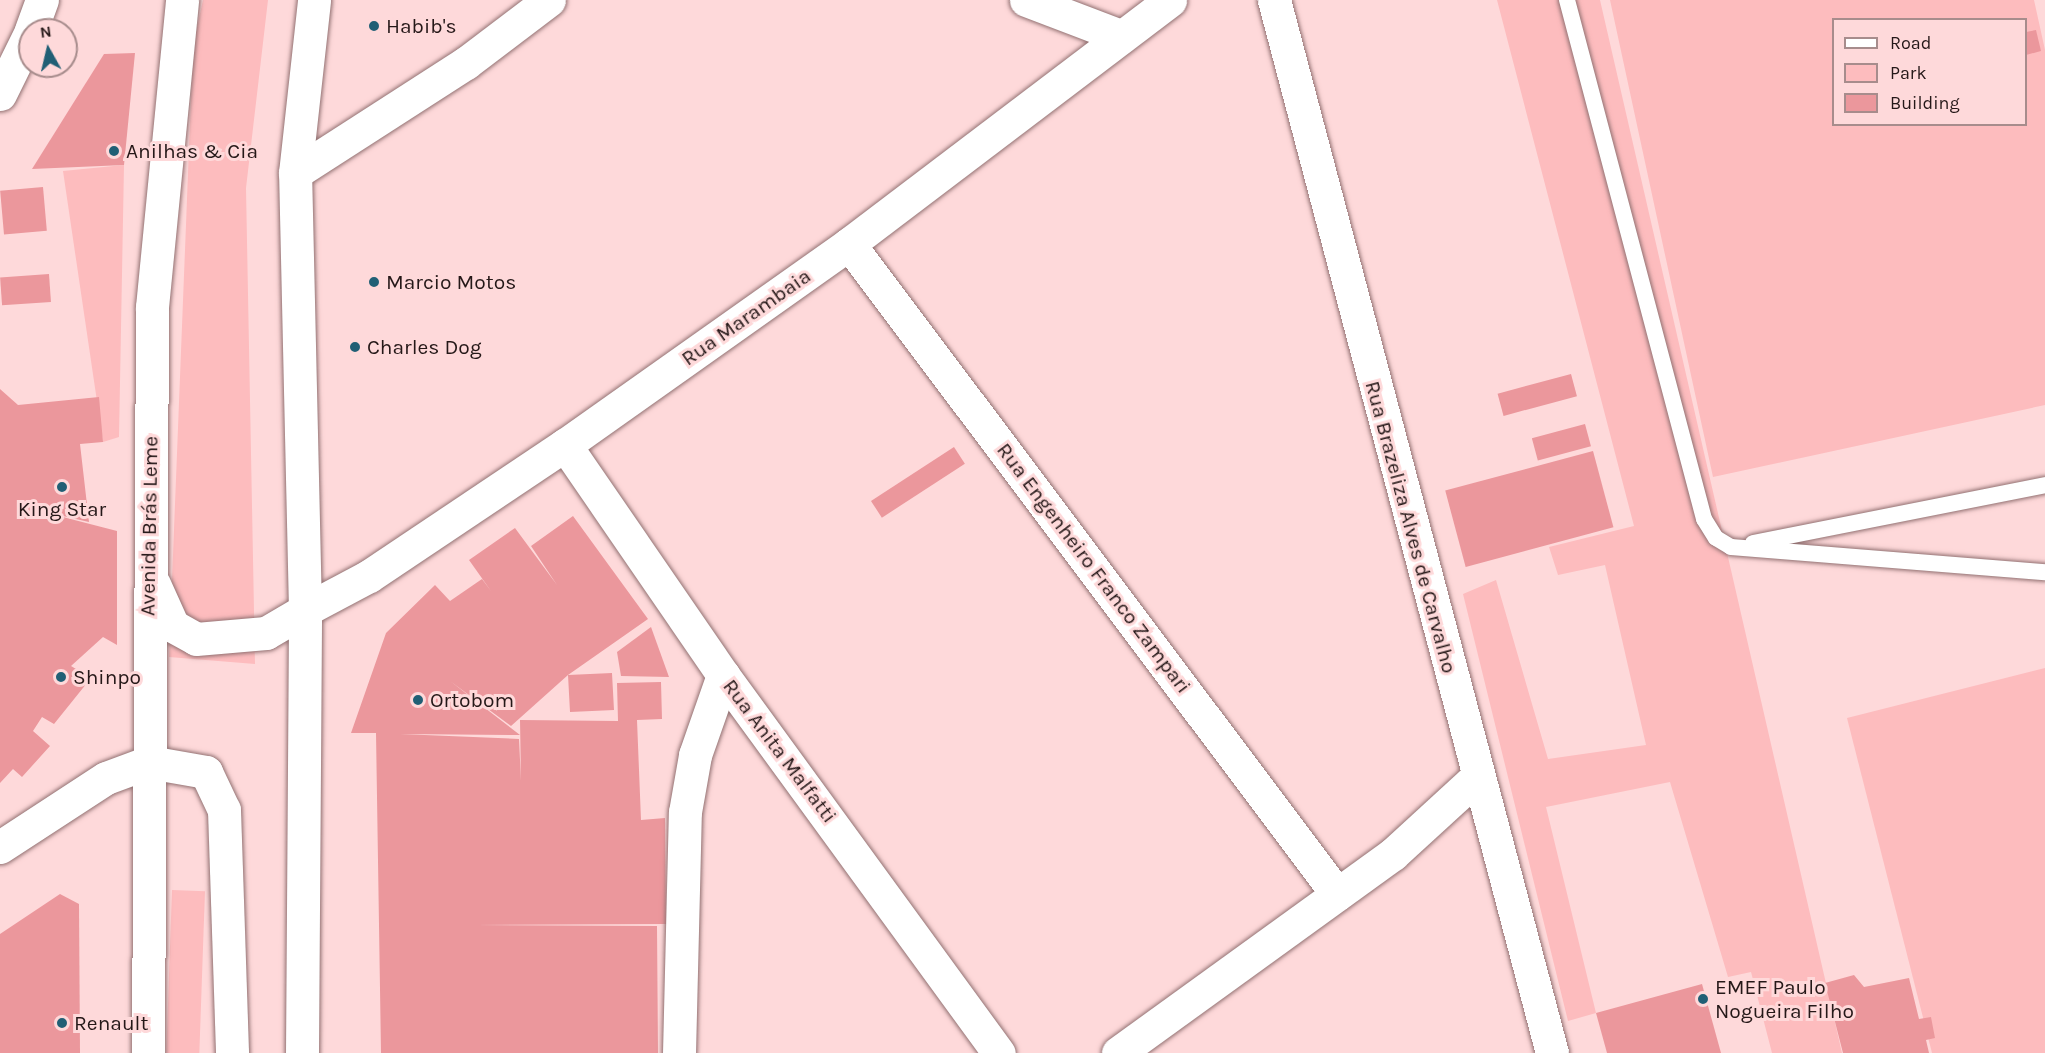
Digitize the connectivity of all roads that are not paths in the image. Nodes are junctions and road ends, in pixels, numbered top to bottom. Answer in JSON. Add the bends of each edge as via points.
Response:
{"nodes":[{"id":1,"x":42,"y":0,"type":"edge"},
{"id":2,"x":182,"y":0,"type":"edge"},
{"id":3,"x":314,"y":0,"type":"edge"},
{"id":4,"x":549,"y":0,"type":"edge"},
{"id":5,"x":1026,"y":0,"type":"edge"},
{"id":6,"x":1170,"y":0,"type":"edge"},
{"id":7,"x":1274,"y":0,"type":"edge"},
{"id":8,"x":1568,"y":0,"type":"edge"},
{"id":9,"x":36,"y":18,"type":"edge"},
{"id":10,"x":1121,"y":36,"type":"junction"},
{"id":11,"x":18,"y":56,"type":"edge"},
{"id":12,"x":3,"y":83,"type":"edge"},
{"id":13,"x":295,"y":173,"type":"junction"},
{"id":14,"x":849,"y":244,"type":"junction"},
{"id":15,"x":565,"y":445,"type":"junction"},
{"id":16,"x":2045,"y":485,"type":"edge"},
{"id":17,"x":1731,"y":547,"type":"junction"},
{"id":18,"x":148,"y":553,"type":"junction"},
{"id":19,"x":2045,"y":572,"type":"edge"},
{"id":20,"x":305,"y":610,"type":"junction"},
{"id":21,"x":723,"y":675,"type":"junction"},
{"id":22,"x":149,"y":762,"type":"junction"},
{"id":23,"x":1476,"y":778,"type":"junction"},
{"id":24,"x":0,"y":847,"type":"edge"},
{"id":25,"x":1337,"y":894,"type":"junction"},
{"id":26,"x":148,"y":1053,"type":"edge"},
{"id":27,"x":232,"y":1053,"type":"edge"},
{"id":28,"x":302,"y":1053,"type":"edge"},
{"id":29,"x":679,"y":1053,"type":"edge"},
{"id":30,"x":999,"y":1053,"type":"edge"},
{"id":31,"x":1118,"y":1053,"type":"edge"},
{"id":32,"x":1552,"y":1053,"type":"edge"}],
"edges":[{"from":1,"to":9,"type":"street"},
{"from":2,"to":18,"type":"street","name":"Avenida Brás Leme","via":[[152,307]]},
{"from":3,"to":13,"type":"street"},
{"from":4,"to":13,"type":"street","via":[[466,63]]},
{"from":5,"to":10,"type":"street"},
{"from":6,"to":10,"type":"street","name":"Rua Marambaia"},
{"from":7,"to":23,"type":"street","name":"Rua Brazeliza Alves de Carvalho"},
{"from":8,"to":17,"type":"lane","via":[[1704,519],[1716,538]]},
{"from":10,"to":14,"type":"street","name":"Rua Marambaia"},
{"from":11,"to":12,"type":"street"},
{"from":13,"to":20,"type":"street"},
{"from":14,"to":15,"type":"street","name":"Rua Marambaia"},
{"from":14,"to":25,"type":"street","name":"Rua Engenheiro Franco Zampari"},
{"from":15,"to":20,"type":"street","name":"Rua Marambaia","via":[[369,576]]},
{"from":15,"to":21,"type":"street","name":"Rua Anita Malfatti"},
{"from":16,"to":17,"type":"lane"},
{"from":17,"to":19,"type":"lane"},
{"from":18,"to":20,"type":"street","name":"Rua Marambaia","via":[[165,615],[173,626],[196,639],[266,633]]},
{"from":18,"to":22,"type":"street","name":"Avenida Brás Leme"},
{"from":20,"to":28,"type":"street"},
{"from":21,"to":29,"type":"street","via":[[695,755],[685,812]]},
{"from":21,"to":30,"type":"street","name":"Rua Anita Malfatti"},
{"from":22,"to":24,"type":"street","via":[[106,778]]},
{"from":22,"to":26,"type":"street","name":"Avenida Brás Leme"},
{"from":22,"to":27,"type":"street","via":[[206,772],[224,810]]},
{"from":23,"to":25,"type":"street","via":[[1418,834]]},
{"from":23,"to":32,"type":"street","name":"Rua Brazeliza Alves de Carvalho"},
{"from":25,"to":31,"type":"street"}]}
